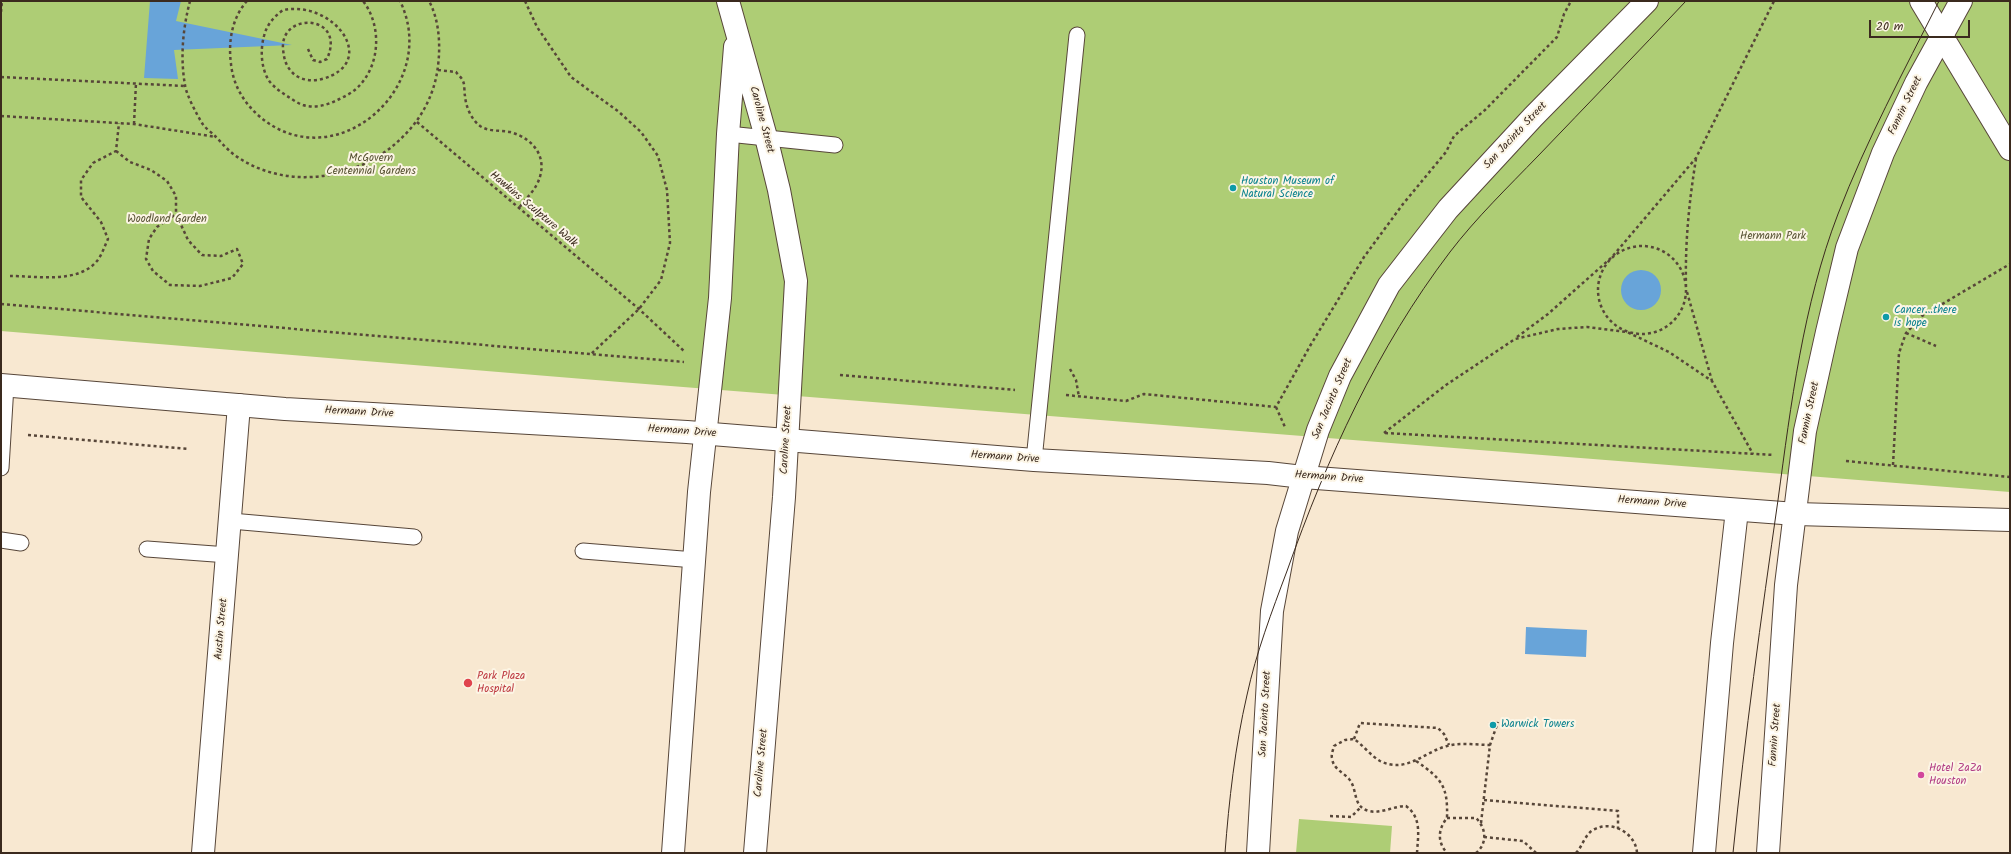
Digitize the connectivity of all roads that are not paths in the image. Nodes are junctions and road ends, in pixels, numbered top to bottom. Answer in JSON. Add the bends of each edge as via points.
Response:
{"nodes":[{"id":1,"x":728,"y":1,"type":"edge"},
{"id":2,"x":1647,"y":1,"type":"edge"},
{"id":3,"x":1920,"y":1,"type":"edge"},
{"id":4,"x":1961,"y":1,"type":"edge"},
{"id":5,"x":736,"y":33,"type":"junction"},
{"id":6,"x":1077,"y":35,"type":"dead end"},
{"id":7,"x":1941,"y":38,"type":"junction"},
{"id":8,"x":728,"y":134,"type":"junction"},
{"id":9,"x":766,"y":137,"type":"junction"},
{"id":10,"x":835,"y":145,"type":"dead end"},
{"id":11,"x":2010,"y":149,"type":"edge"},
{"id":12,"x":4,"y":385,"type":"edge"},
{"id":13,"x":239,"y":405,"type":"junction"},
{"id":14,"x":706,"y":434,"type":"junction"},
{"id":15,"x":787,"y":441,"type":"junction"},
{"id":16,"x":1034,"y":460,"type":"junction"},
{"id":17,"x":1,"y":468,"type":"edge"},
{"id":18,"x":1303,"y":477,"type":"junction"},
{"id":19,"x":1736,"y":510,"type":"junction"},
{"id":20,"x":1796,"y":514,"type":"junction"},
{"id":21,"x":2010,"y":520,"type":"edge"},
{"id":22,"x":231,"y":521,"type":"junction"},
{"id":23,"x":414,"y":537,"type":"dead end"},
{"id":24,"x":1,"y":540,"type":"edge"},
{"id":25,"x":21,"y":543,"type":"dead end"},
{"id":26,"x":147,"y":549,"type":"dead end"},
{"id":27,"x":583,"y":551,"type":"dead end"},
{"id":28,"x":228,"y":554,"type":"junction"},
{"id":29,"x":695,"y":560,"type":"junction"},
{"id":30,"x":203,"y":853,"type":"edge"},
{"id":31,"x":672,"y":853,"type":"edge"},
{"id":32,"x":755,"y":853,"type":"edge"},
{"id":33,"x":1258,"y":853,"type":"edge"},
{"id":34,"x":1704,"y":853,"type":"edge"},
{"id":35,"x":1768,"y":853,"type":"edge"}],
"edges":[{"from":1,"to":5,"type":"street","name":"Caroline Street"},
{"from":2,"to":18,"type":"street","name":"San Jacinto Street","via":[[1533,117],[1448,209],[1389,285],[1340,376],[1318,430]]},
{"from":3,"to":7,"type":"street"},
{"from":4,"to":7,"type":"street","name":"Fannin Street"},
{"from":5,"to":8,"type":"street","name":"Caroline Street"},
{"from":5,"to":9,"type":"street","name":"Caroline Street"},
{"from":6,"to":16,"type":"lane"},
{"from":7,"to":11,"type":"street"},
{"from":7,"to":20,"type":"street","name":"Fannin Street","via":[[1916,83],[1883,154],[1847,248],[1805,431]]},
{"from":8,"to":9,"type":"lane"},
{"from":8,"to":14,"type":"street","name":"Caroline Street","via":[[720,298]]},
{"from":9,"to":10,"type":"lane"},
{"from":9,"to":15,"type":"street","name":"Caroline Street","via":[[796,281]]},
{"from":12,"to":13,"type":"street","name":"Hermann Drive"},
{"from":12,"to":17,"type":"lane"},
{"from":13,"to":14,"type":"street","name":"Hermann Drive"},
{"from":13,"to":22,"type":"street","name":"Austin Street"},
{"from":14,"to":15,"type":"street","name":"Hermann Drive"},
{"from":14,"to":29,"type":"street","name":"Caroline Street"},
{"from":15,"to":16,"type":"street","name":"Hermann Drive"},
{"from":15,"to":32,"type":"street","name":"Caroline Street"},
{"from":16,"to":18,"type":"street","name":"Hermann Drive"},
{"from":18,"to":19,"type":"street","name":"Hermann Drive"},
{"from":18,"to":33,"type":"street","name":"San Jacinto Street","via":[[1287,531],[1272,611]]},
{"from":19,"to":20,"type":"street","name":"Hermann Drive"},
{"from":19,"to":34,"type":"street"},
{"from":20,"to":21,"type":"street","name":"Hermann Drive"},
{"from":20,"to":35,"type":"street","name":"Fannin Street","via":[[1786,585]]},
{"from":22,"to":23,"type":"lane"},
{"from":22,"to":28,"type":"street","name":"Austin Street"},
{"from":24,"to":25,"type":"lane"},
{"from":26,"to":28,"type":"lane"},
{"from":27,"to":29,"type":"lane"},
{"from":28,"to":30,"type":"street","name":"Austin Street"},
{"from":29,"to":31,"type":"street","name":"Caroline Street"}]}
